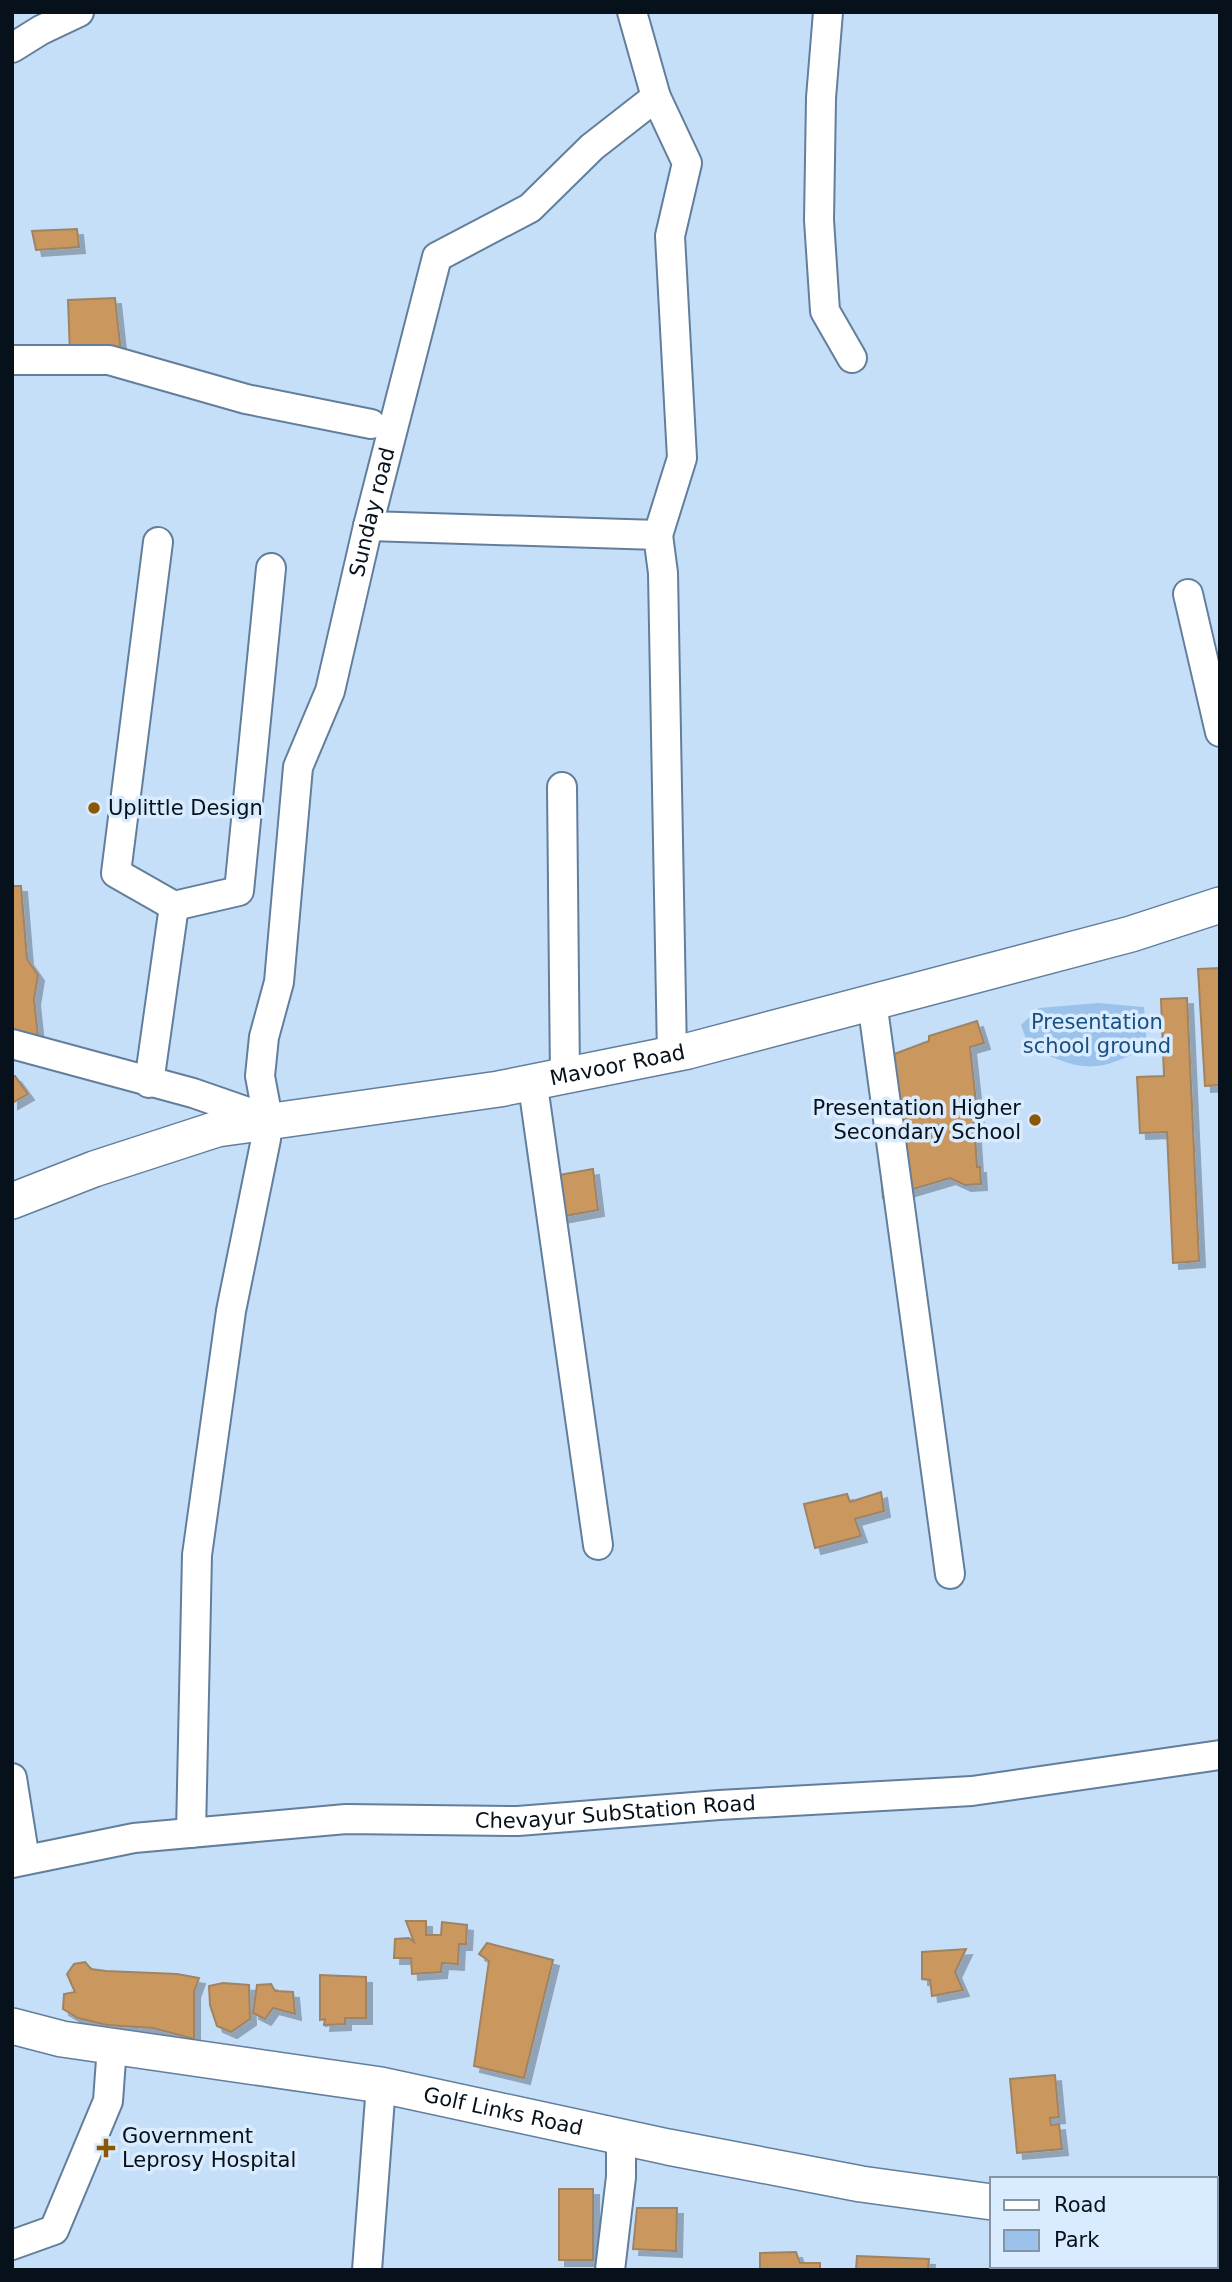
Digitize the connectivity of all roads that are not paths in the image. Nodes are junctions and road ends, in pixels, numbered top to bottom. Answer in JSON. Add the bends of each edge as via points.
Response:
{"nodes":[{"id":1,"x":79,"y":12,"type":"edge"},
{"id":2,"x":632,"y":12,"type":"edge"},
{"id":3,"x":828,"y":12,"type":"edge"},
{"id":4,"x":12,"y":48,"type":"edge"},
{"id":5,"x":656,"y":97,"type":"junction"},
{"id":6,"x":852,"y":358,"type":"dead end"},
{"id":7,"x":12,"y":360,"type":"edge"},
{"id":8,"x":371,"y":424,"type":"dead end"},
{"id":9,"x":368,"y":526,"type":"junction"},
{"id":10,"x":658,"y":535,"type":"junction"},
{"id":11,"x":158,"y":542,"type":"dead end"},
{"id":12,"x":271,"y":568,"type":"dead end"},
{"id":13,"x":1188,"y":594,"type":"dead end"},
{"id":14,"x":1220,"y":732,"type":"edge"},
{"id":15,"x":562,"y":787,"type":"dead end"},
{"id":16,"x":174,"y":905,"type":"junction"},
{"id":17,"x":1220,"y":905,"type":"edge"},
{"id":18,"x":1220,"y":923,"type":"edge"},
{"id":19,"x":874,"y":1016,"type":"junction"},
{"id":20,"x":12,"y":1044,"type":"edge"},
{"id":21,"x":672,"y":1055,"type":"junction"},
{"id":22,"x":565,"y":1077,"type":"junction"},
{"id":23,"x":149,"y":1083,"type":"junction"},
{"id":24,"x":535,"y":1100,"type":"junction"},
{"id":25,"x":267,"y":1129,"type":"junction"},
{"id":26,"x":12,"y":1201,"type":"edge"},
{"id":27,"x":12,"y":1218,"type":"edge"},
{"id":28,"x":598,"y":1545,"type":"dead end"},
{"id":29,"x":950,"y":1574,"type":"dead end"},
{"id":30,"x":1220,"y":1755,"type":"edge"},
{"id":31,"x":12,"y":1778,"type":"edge"},
{"id":32,"x":191,"y":1833,"type":"junction"},
{"id":33,"x":19,"y":1862,"type":"edge"},
{"id":34,"x":12,"y":2026,"type":"edge"},
{"id":35,"x":112,"y":2046,"type":"junction"},
{"id":36,"x":381,"y":2085,"type":"junction"},
{"id":37,"x":621,"y":2137,"type":"junction"},
{"id":38,"x":990,"y":2202,"type":"edge"},
{"id":39,"x":12,"y":2245,"type":"edge"},
{"id":40,"x":367,"y":2270,"type":"edge"},
{"id":41,"x":610,"y":2270,"type":"edge"}],
"edges":[{"from":1,"to":4,"type":"street"},
{"from":2,"to":5,"type":"street"},
{"from":3,"to":6,"type":"street","via":[[819,220],[825,311]]},
{"from":5,"to":9,"type":"street","name":"Sunday road","via":[[592,147],[530,208],[437,257]]},
{"from":5,"to":10,"type":"street","via":[[687,163],[670,236],[682,458]]},
{"from":7,"to":8,"type":"street","via":[[109,360],[246,399]]},
{"from":9,"to":10,"type":"street"},
{"from":9,"to":25,"type":"street","name":"Sunday road","via":[[330,691],[298,767],[279,982],[264,1037],[260,1076]]},
{"from":10,"to":21,"type":"street","via":[[663,573]]},
{"from":11,"to":16,"type":"street","via":[[116,873]]},
{"from":12,"to":16,"type":"street","via":[[239,891]]},
{"from":13,"to":14,"type":"street"},
{"from":15,"to":22,"type":"street"},
{"from":16,"to":23,"type":"street"},
{"from":17,"to":21,"type":"main road","name":"Mavoor Road","via":[[1119,937]]},
{"from":18,"to":19,"type":"main road","name":"Mavoor Road","via":[[1130,951]]},
{"from":19,"to":24,"type":"main road","name":"Mavoor Road","via":[[686,1069]]},
{"from":19,"to":29,"type":"street"},
{"from":20,"to":23,"type":"street"},
{"from":21,"to":22,"type":"main road","name":"Mavoor Road"},
{"from":22,"to":25,"type":"main road","name":"Mavoor Road"},
{"from":23,"to":25,"type":"street","via":[[193,1093]]},
{"from":24,"to":25,"type":"main road","name":"Mavoor Road"},
{"from":24,"to":28,"type":"street"},
{"from":25,"to":26,"type":"main road","name":"Mavoor Road","via":[[217,1129]]},
{"from":25,"to":27,"type":"main road","name":"Mavoor Road"},
{"from":25,"to":32,"type":"street","via":[[231,1311],[197,1555]]},
{"from":30,"to":32,"type":"street","name":"Chevayur SubStation Road","via":[[972,1791],[518,1821],[346,1819]]},
{"from":31,"to":33,"type":"street"},
{"from":32,"to":33,"type":"street","name":"Chevayur SubStation Road","via":[[134,1838]]},
{"from":34,"to":35,"type":"main road","name":"Golf Links Road"},
{"from":35,"to":36,"type":"main road","name":"Golf Links Road"},
{"from":35,"to":39,"type":"street","via":[[108,2101],[54,2230]]},
{"from":36,"to":37,"type":"main road","name":"Golf Links Road"},
{"from":36,"to":40,"type":"street"},
{"from":37,"to":38,"type":"main road","name":"Golf Links Road","via":[[861,2184]]},
{"from":37,"to":41,"type":"street"}]}
